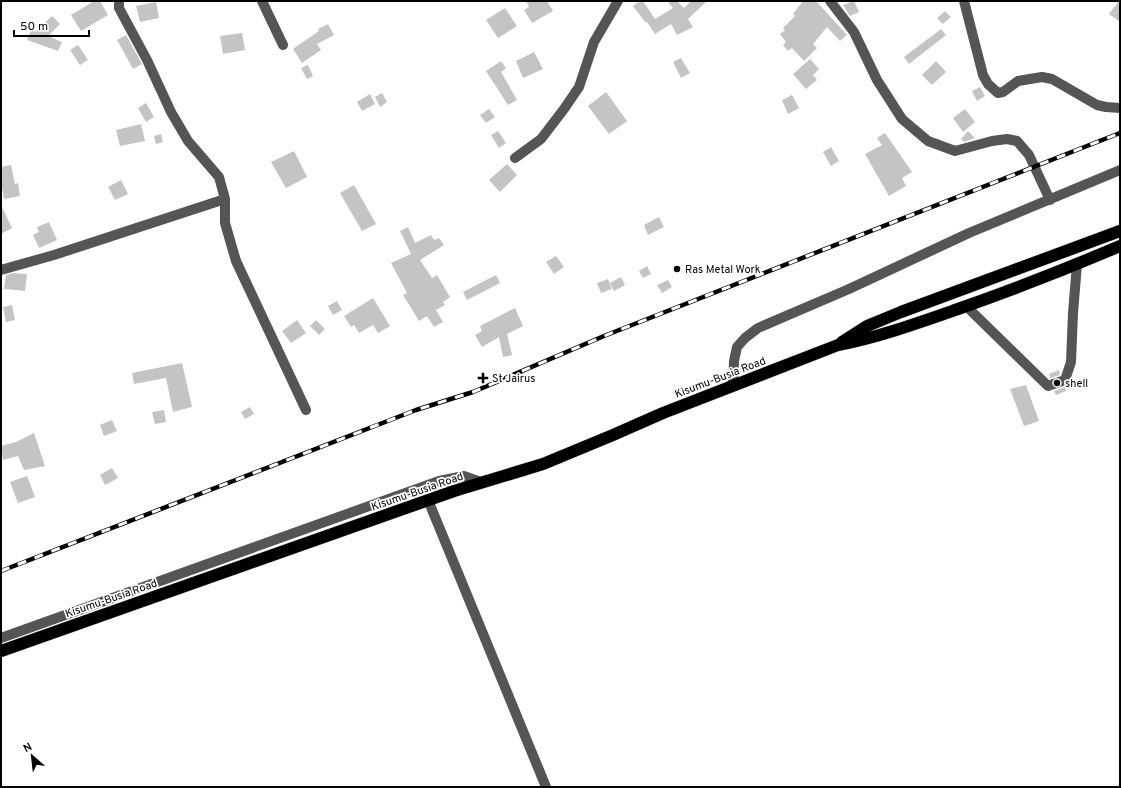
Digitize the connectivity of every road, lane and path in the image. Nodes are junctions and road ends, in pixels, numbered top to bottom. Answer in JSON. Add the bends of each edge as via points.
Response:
{"nodes":[{"id":1,"x":118,"y":1,"type":"edge"},
{"id":2,"x":262,"y":1,"type":"edge"},
{"id":3,"x":617,"y":1,"type":"edge"},
{"id":4,"x":830,"y":1,"type":"edge"},
{"id":5,"x":964,"y":1,"type":"edge"},
{"id":6,"x":283,"y":45,"type":"dead end"},
{"id":7,"x":1120,"y":108,"type":"edge"},
{"id":8,"x":515,"y":158,"type":"dead end"},
{"id":9,"x":1120,"y":170,"type":"edge"},
{"id":10,"x":225,"y":199,"type":"junction"},
{"id":11,"x":1050,"y":200,"type":"junction"},
{"id":12,"x":1120,"y":231,"type":"edge"},
{"id":13,"x":1120,"y":246,"type":"edge"},
{"id":14,"x":1077,"y":264,"type":"junction"},
{"id":15,"x":1,"y":270,"type":"edge"},
{"id":16,"x":966,"y":306,"type":"junction"},
{"id":17,"x":838,"y":345,"type":"junction"},
{"id":18,"x":733,"y":386,"type":"junction"},
{"id":19,"x":306,"y":410,"type":"dead end"},
{"id":20,"x":481,"y":482,"type":"junction"},
{"id":21,"x":428,"y":500,"type":"junction"},
{"id":22,"x":1,"y":638,"type":"edge"},
{"id":23,"x":1,"y":651,"type":"edge"},
{"id":24,"x":546,"y":787,"type":"edge"}],
"edges":[{"from":1,"to":10,"type":"street","via":[[119,8],[171,112],[188,141],[219,177]]},
{"from":2,"to":6,"type":"street"},
{"from":3,"to":8,"type":"street","via":[[594,42],[579,87],[541,140]]},
{"from":4,"to":11,"type":"street","via":[[854,32],[877,80],[902,119],[928,141],[955,151],[1007,138],[1017,141],[1029,155]]},
{"from":5,"to":7,"type":"street","via":[[983,75],[998,93],[1018,82],[1042,77],[1052,79],[1097,105]]},
{"from":9,"to":11,"type":"street"},
{"from":10,"to":15,"type":"street","via":[[68,251]]},
{"from":10,"to":19,"type":"street","via":[[225,223],[236,261]]},
{"from":11,"to":18,"type":"street","via":[[969,233],[758,328],[737,347]]},
{"from":12,"to":17,"type":"highway","via":[[901,312],[867,326]]},
{"from":13,"to":14,"type":"highway"},
{"from":14,"to":16,"type":"highway"},
{"from":14,"to":16,"type":"street","via":[[1071,362],[1065,380],[1056,384],[1048,386]]},
{"from":16,"to":17,"type":"highway","via":[[867,340]]},
{"from":17,"to":18,"type":"highway","name":"Kisumu-Busia Road"},
{"from":18,"to":20,"type":"highway","name":"Kisumu-Busia Road","via":[[542,464]]},
{"from":20,"to":21,"type":"highway","name":"Kisumu-Busia Road"},
{"from":20,"to":22,"type":"street","via":[[464,476],[439,481]]},
{"from":21,"to":23,"type":"highway","name":"Kisumu-Busia Road"},
{"from":21,"to":24,"type":"street"}]}
